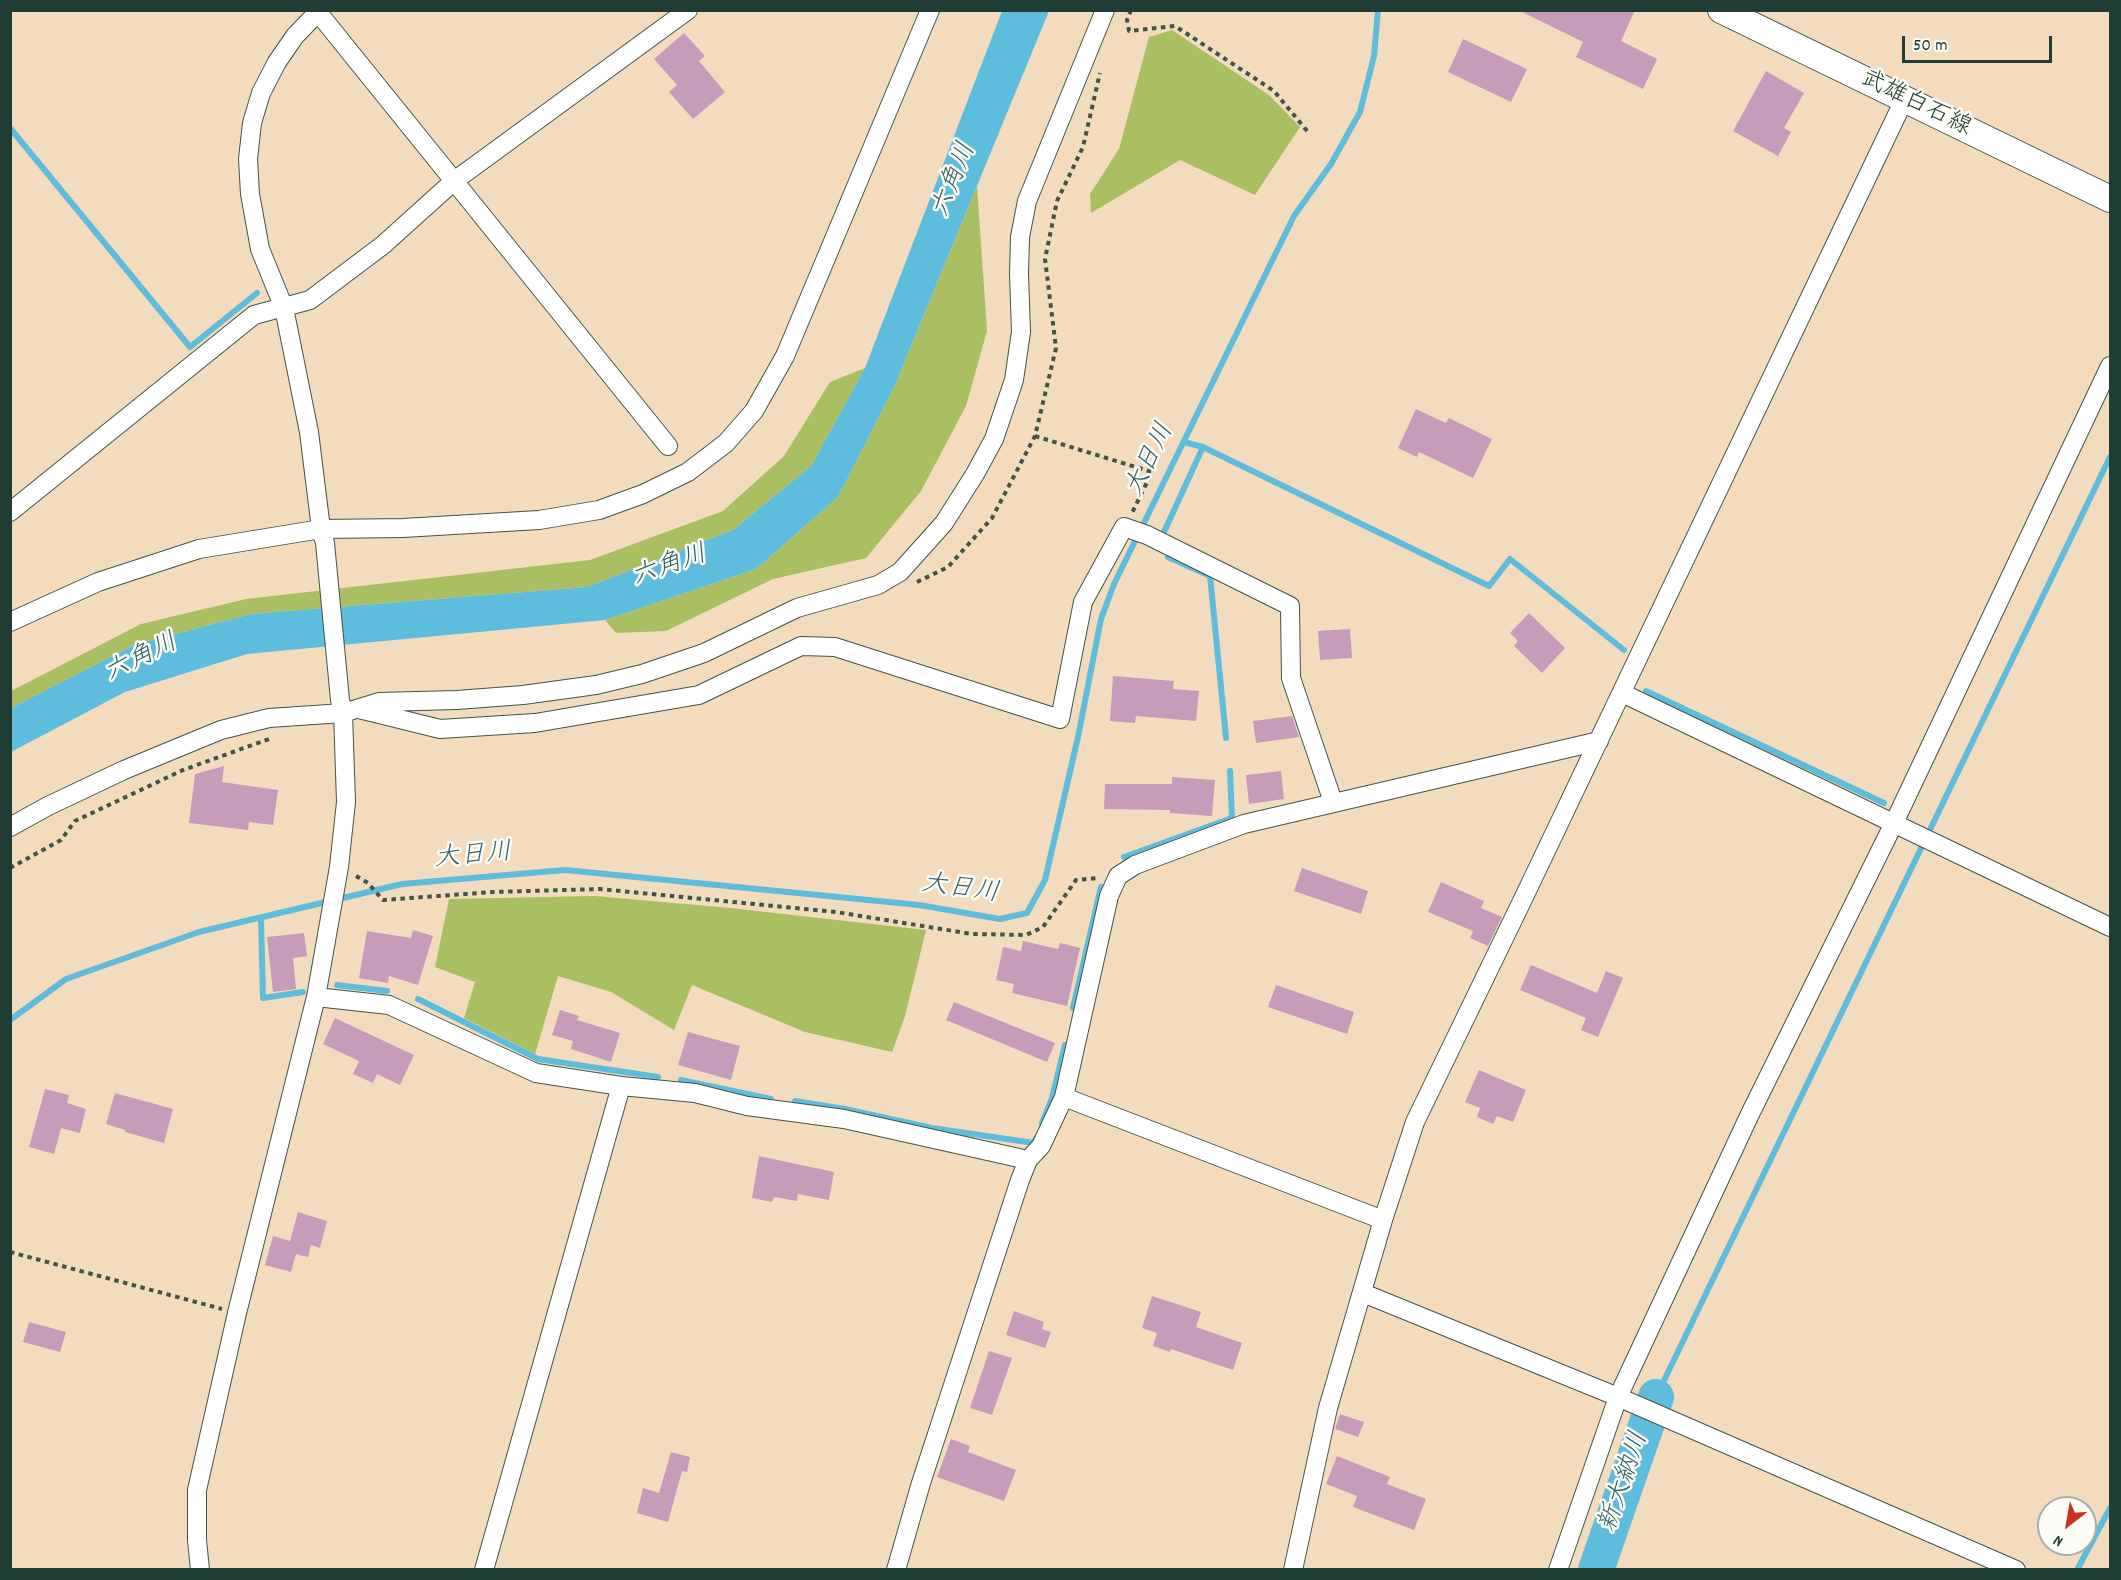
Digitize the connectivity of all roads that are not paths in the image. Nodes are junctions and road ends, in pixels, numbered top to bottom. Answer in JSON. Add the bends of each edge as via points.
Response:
{"nodes":[{"id":1,"x":688,"y":10,"type":"edge"},
{"id":2,"x":930,"y":10,"type":"edge"},
{"id":3,"x":1105,"y":10,"type":"edge"},
{"id":4,"x":1721,"y":10,"type":"edge"},
{"id":5,"x":318,"y":11,"type":"edge"},
{"id":6,"x":1904,"y":100,"type":"junction"},
{"id":7,"x":454,"y":182,"type":"junction"},
{"id":8,"x":2110,"y":199,"type":"edge"},
{"id":9,"x":284,"y":308,"type":"junction"},
{"id":10,"x":2110,"y":366,"type":"edge"},
{"id":11,"x":668,"y":446,"type":"dead end"},
{"id":12,"x":10,"y":512,"type":"edge"},
{"id":13,"x":323,"y":536,"type":"junction"},
{"id":14,"x":10,"y":622,"type":"edge"},
{"id":15,"x":1622,"y":693,"type":"junction"},
{"id":16,"x":347,"y":707,"type":"junction"},
{"id":17,"x":1599,"y":741,"type":"junction"},
{"id":18,"x":1333,"y":802,"type":"junction"},
{"id":19,"x":1894,"y":823,"type":"junction"},
{"id":20,"x":10,"y":827,"type":"edge"},
{"id":21,"x":2110,"y":927,"type":"edge"},
{"id":22,"x":316,"y":997,"type":"junction"},
{"id":23,"x":621,"y":1086,"type":"junction"},
{"id":24,"x":1064,"y":1097,"type":"junction"},
{"id":25,"x":1028,"y":1160,"type":"junction"},
{"id":26,"x":1383,"y":1220,"type":"junction"},
{"id":27,"x":1363,"y":1293,"type":"junction"},
{"id":28,"x":1618,"y":1397,"type":"junction"},
{"id":29,"x":200,"y":1569,"type":"edge"},
{"id":30,"x":483,"y":1569,"type":"edge"},
{"id":31,"x":896,"y":1569,"type":"edge"},
{"id":32,"x":1293,"y":1569,"type":"edge"},
{"id":33,"x":1558,"y":1569,"type":"edge"},
{"id":34,"x":2016,"y":1569,"type":"edge"}],
"edges":[{"from":1,"to":7,"type":"street"},
{"from":2,"to":13,"type":"street","via":[[785,356],[754,411],[726,443],[688,472],[599,510],[539,520]]},
{"from":3,"to":16,"type":"street","via":[[1027,201],[1020,237],[1020,342],[1014,380],[994,439],[944,523],[900,572],[878,585],[797,608],[704,653],[642,674],[523,695]]},
{"from":4,"to":6,"type":"main road","name":"武雄白石線"},
{"from":5,"to":7,"type":"street"},
{"from":5,"to":9,"type":"street","via":[[277,62],[261,93],[252,123],[250,194],[260,249]]},
{"from":6,"to":8,"type":"main road","name":"武雄白石線"},
{"from":6,"to":15,"type":"street"},
{"from":7,"to":9,"type":"street","via":[[383,245],[310,300]]},
{"from":7,"to":11,"type":"street"},
{"from":9,"to":12,"type":"street","via":[[254,315]]},
{"from":9,"to":13,"type":"street","via":[[309,432]]},
{"from":10,"to":19,"type":"street"},
{"from":13,"to":14,"type":"street","via":[[199,549],[98,582]]},
{"from":13,"to":16,"type":"street"},
{"from":15,"to":17,"type":"street"},
{"from":15,"to":19,"type":"street"},
{"from":16,"to":18,"type":"street","via":[[440,729],[534,723],[699,695],[801,646],[835,647],[1060,718],[1083,602],[1135,530],[1290,606],[1291,678]]},
{"from":16,"to":20,"type":"street","via":[[269,718],[221,730],[123,770]]},
{"from":16,"to":22,"type":"street","via":[[346,802]]},
{"from":17,"to":18,"type":"street"},
{"from":17,"to":26,"type":"street","via":[[1415,1122]]},
{"from":18,"to":24,"type":"street","via":[[1244,825],[1135,864],[1118,876],[1108,896]]},
{"from":19,"to":21,"type":"street"},
{"from":19,"to":28,"type":"street","via":[[1750,1114]]},
{"from":22,"to":23,"type":"street","via":[[389,1005],[536,1073]]},
{"from":22,"to":29,"type":"street","via":[[197,1490]]},
{"from":23,"to":25,"type":"street","via":[[695,1093],[747,1106],[844,1119]]},
{"from":23,"to":30,"type":"street"},
{"from":24,"to":25,"type":"street","via":[[1041,1146]]},
{"from":24,"to":26,"type":"street"},
{"from":25,"to":31,"type":"street"},
{"from":26,"to":27,"type":"street"},
{"from":27,"to":28,"type":"street"},
{"from":27,"to":32,"type":"street","via":[[1329,1408]]},
{"from":28,"to":33,"type":"street"},
{"from":28,"to":34,"type":"street"}]}
